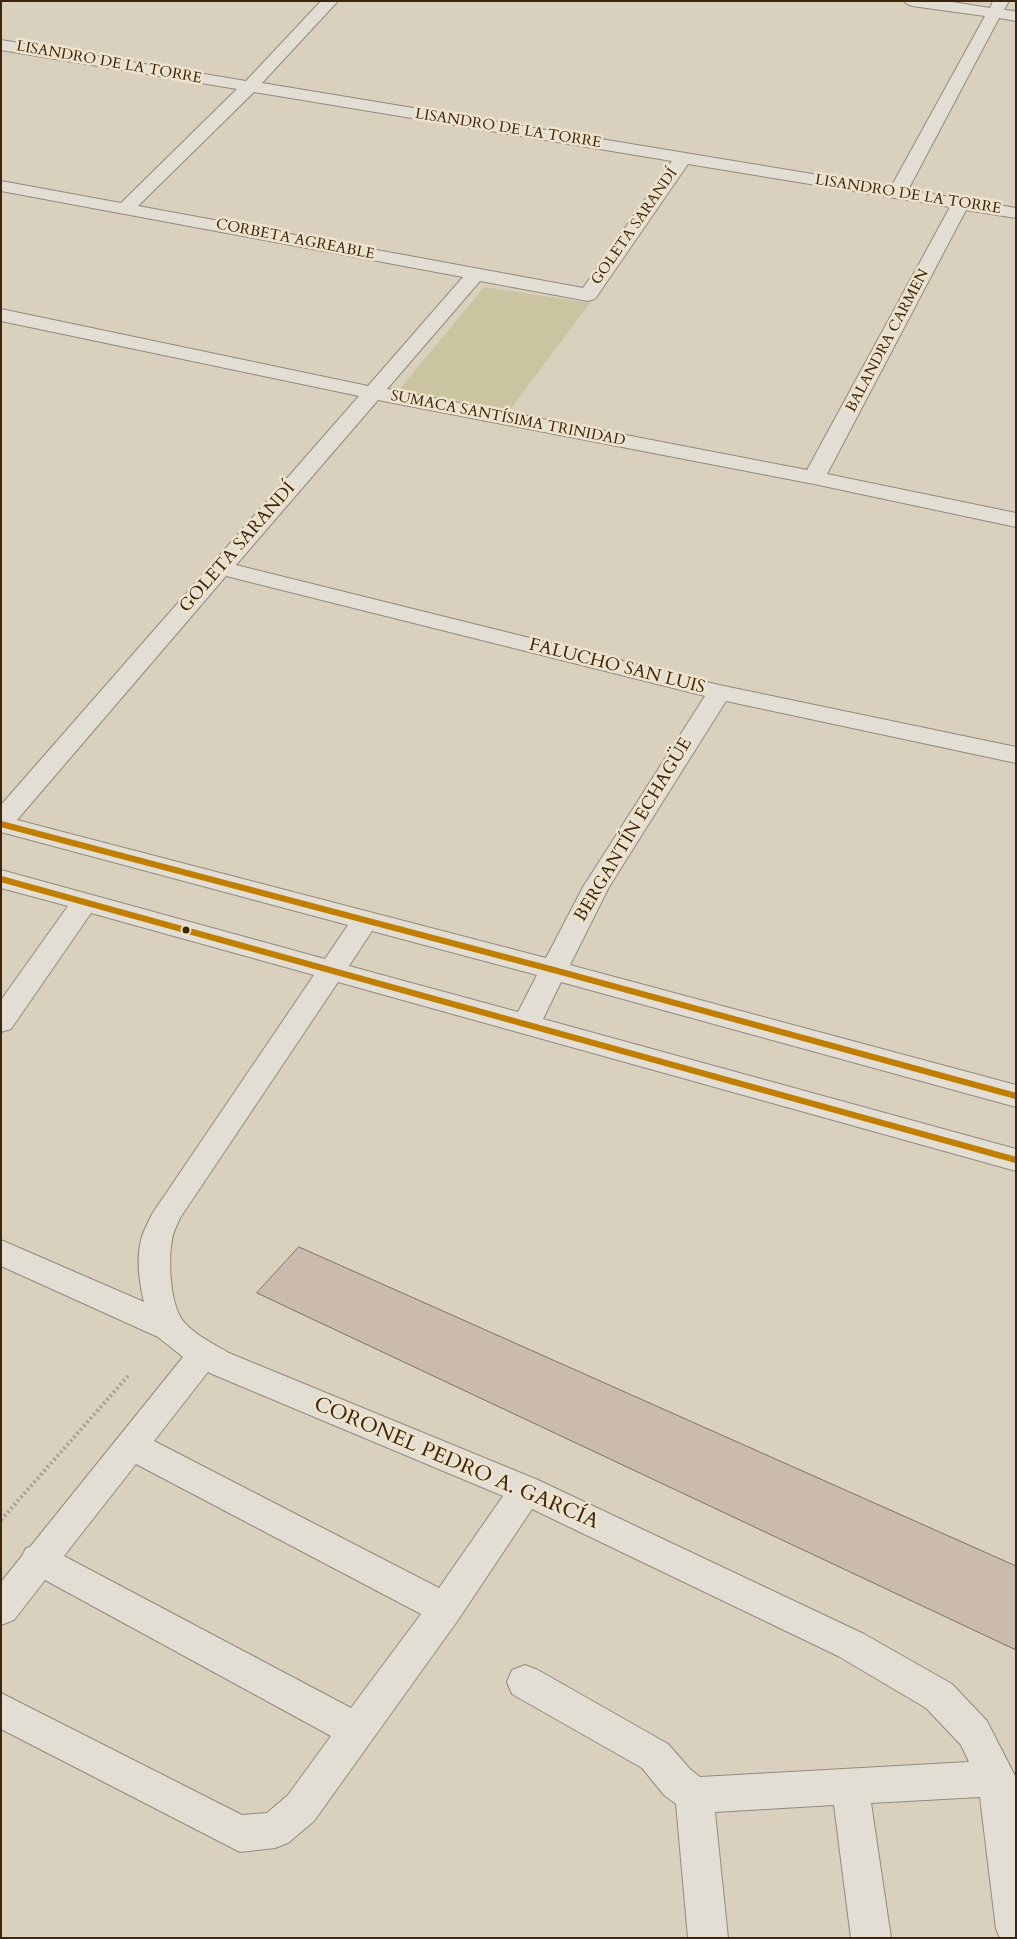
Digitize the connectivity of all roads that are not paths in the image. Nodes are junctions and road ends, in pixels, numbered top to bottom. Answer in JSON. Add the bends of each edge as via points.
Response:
{"nodes":[{"id":1,"x":330,"y":1,"type":"edge"},
{"id":2,"x":912,"y":1,"type":"edge"},
{"id":3,"x":998,"y":7,"type":"edge"},
{"id":4,"x":1016,"y":16,"type":"edge"},
{"id":5,"x":1,"y":45,"type":"edge"},
{"id":6,"x":249,"y":87,"type":"junction"},
{"id":7,"x":683,"y":158,"type":"junction"},
{"id":8,"x":1,"y":186,"type":"edge"},
{"id":9,"x":897,"y":192,"type":"junction"},
{"id":10,"x":961,"y":203,"type":"junction"},
{"id":11,"x":126,"y":208,"type":"junction"},
{"id":12,"x":1016,"y":213,"type":"edge"},
{"id":13,"x":476,"y":274,"type":"junction"},
{"id":14,"x":588,"y":295,"type":"joint"},
{"id":15,"x":1,"y":316,"type":"edge"},
{"id":16,"x":374,"y":393,"type":"junction"},
{"id":17,"x":814,"y":478,"type":"junction"},
{"id":18,"x":1016,"y":520,"type":"edge"},
{"id":19,"x":220,"y":568,"type":"junction"},
{"id":20,"x":719,"y":692,"type":"junction"},
{"id":21,"x":1016,"y":755,"type":"edge"},
{"id":22,"x":1,"y":823,"type":"edge"},
{"id":23,"x":1,"y":879,"type":"edge"},
{"id":24,"x":84,"y":903,"type":"junction"},
{"id":25,"x":365,"y":922,"type":"junction"},
{"id":26,"x":554,"y":970,"type":"junction"},
{"id":27,"x":330,"y":971,"type":"junction"},
{"id":28,"x":1,"y":1022,"type":"edge"},
{"id":29,"x":526,"y":1024,"type":"junction"},
{"id":30,"x":1016,"y":1096,"type":"edge"},
{"id":31,"x":1016,"y":1160,"type":"edge"},
{"id":32,"x":1,"y":1252,"type":"edge"},
{"id":33,"x":170,"y":1328,"type":"junction"},
{"id":34,"x":203,"y":1355,"type":"junction"},
{"id":35,"x":132,"y":1446,"type":"junction"},
{"id":36,"x":526,"y":1490,"type":"junction"},
{"id":37,"x":38,"y":1560,"type":"junction"},
{"id":38,"x":1,"y":1609,"type":"edge"},
{"id":39,"x":445,"y":1609,"type":"junction"},
{"id":40,"x":525,"y":1682,"type":"dead end"},
{"id":41,"x":1,"y":1710,"type":"edge"},
{"id":42,"x":358,"y":1731,"type":"junction"},
{"id":43,"x":997,"y":1778,"type":"junction"},
{"id":44,"x":850,"y":1786,"type":"junction"},
{"id":45,"x":694,"y":1795,"type":"junction"},
{"id":46,"x":1016,"y":1929,"type":"edge"},
{"id":47,"x":708,"y":1938,"type":"edge"},
{"id":48,"x":871,"y":1938,"type":"edge"}],
"edges":[{"from":1,"to":6,"type":"street"},
{"from":2,"to":3,"type":"street"},
{"from":3,"to":4,"type":"street"},
{"from":3,"to":9,"type":"street"},
{"from":5,"to":6,"type":"street","name":"LISANDRO DE LA TORRE"},
{"from":6,"to":7,"type":"street","name":"LISANDRO DE LA TORRE"},
{"from":6,"to":11,"type":"street"},
{"from":7,"to":9,"type":"street","name":"LISANDRO DE LA TORRE"},
{"from":7,"to":14,"type":"street","name":"GOLETA SARANDÍ"},
{"from":8,"to":11,"type":"street","name":"CORBETA AGREABLE"},
{"from":9,"to":10,"type":"street","name":"LISANDRO DE LA TORRE"},
{"from":10,"to":12,"type":"street","name":"LISANDRO DE LA TORRE"},
{"from":10,"to":17,"type":"street","name":"BALANDRA CARMEN"},
{"from":11,"to":13,"type":"street","name":"CORBETA AGREABLE"},
{"from":13,"to":14,"type":"street","name":"CORBETA AGREABLE"},
{"from":13,"to":16,"type":"street","name":"GOLETA SARANDÍ"},
{"from":15,"to":16,"type":"street","name":"SUMACA SANTÍSIMA TRINIDAD"},
{"from":16,"to":17,"type":"street","name":"SUMACA SANTÍSIMA TRINIDAD"},
{"from":16,"to":19,"type":"street","name":"GOLETA SARANDÍ"},
{"from":17,"to":18,"type":"street","name":"SUMACA SANTÍSIMA TRINIDAD"},
{"from":19,"to":20,"type":"street","name":"FALUCHO SAN LUIS"},
{"from":19,"to":22,"type":"street","name":"GOLETA SARANDÍ"},
{"from":20,"to":21,"type":"street","name":"FALUCHO SAN LUIS"},
{"from":20,"to":26,"type":"street","name":"BERGANTÍN ECHAGÜE","via":[[596,887]]},
{"from":22,"to":25,"type":"street"},
{"from":23,"to":24,"type":"street"},
{"from":24,"to":27,"type":"street"},
{"from":24,"to":28,"type":"street"},
{"from":25,"to":26,"type":"street"},
{"from":25,"to":27,"type":"street"},
{"from":26,"to":29,"type":"street","name":"BERGANTÍN ECHAGÜE"},
{"from":26,"to":30,"type":"street"},
{"from":27,"to":29,"type":"street"},
{"from":27,"to":33,"type":"street","via":[[167,1214],[156,1242],[155,1280]]},
{"from":29,"to":31,"type":"street"},
{"from":32,"to":33,"type":"street","name":"CORONEL PEDRO A. GARCÍA"},
{"from":33,"to":34,"type":"street","name":"CORONEL PEDRO A. GARCÍA"},
{"from":34,"to":35,"type":"street"},
{"from":34,"to":36,"type":"street","name":"CORONEL PEDRO A. GARCÍA"},
{"from":35,"to":37,"type":"street"},
{"from":35,"to":39,"type":"street"},
{"from":36,"to":39,"type":"street"},
{"from":36,"to":43,"type":"street","name":"CORONEL PEDRO A. GARCÍA","via":[[851,1645],[939,1696],[974,1733]]},
{"from":37,"to":38,"type":"street"},
{"from":37,"to":42,"type":"street"},
{"from":39,"to":42,"type":"street"},
{"from":40,"to":45,"type":"street","via":[[655,1756],[677,1782]]},
{"from":41,"to":42,"type":"street","via":[[240,1834],[275,1830],[301,1808]]},
{"from":43,"to":44,"type":"street"},
{"from":43,"to":46,"type":"street","name":"CORONEL PEDRO A. GARCÍA"},
{"from":44,"to":45,"type":"street"},
{"from":44,"to":48,"type":"street"},
{"from":45,"to":47,"type":"street"}]}
